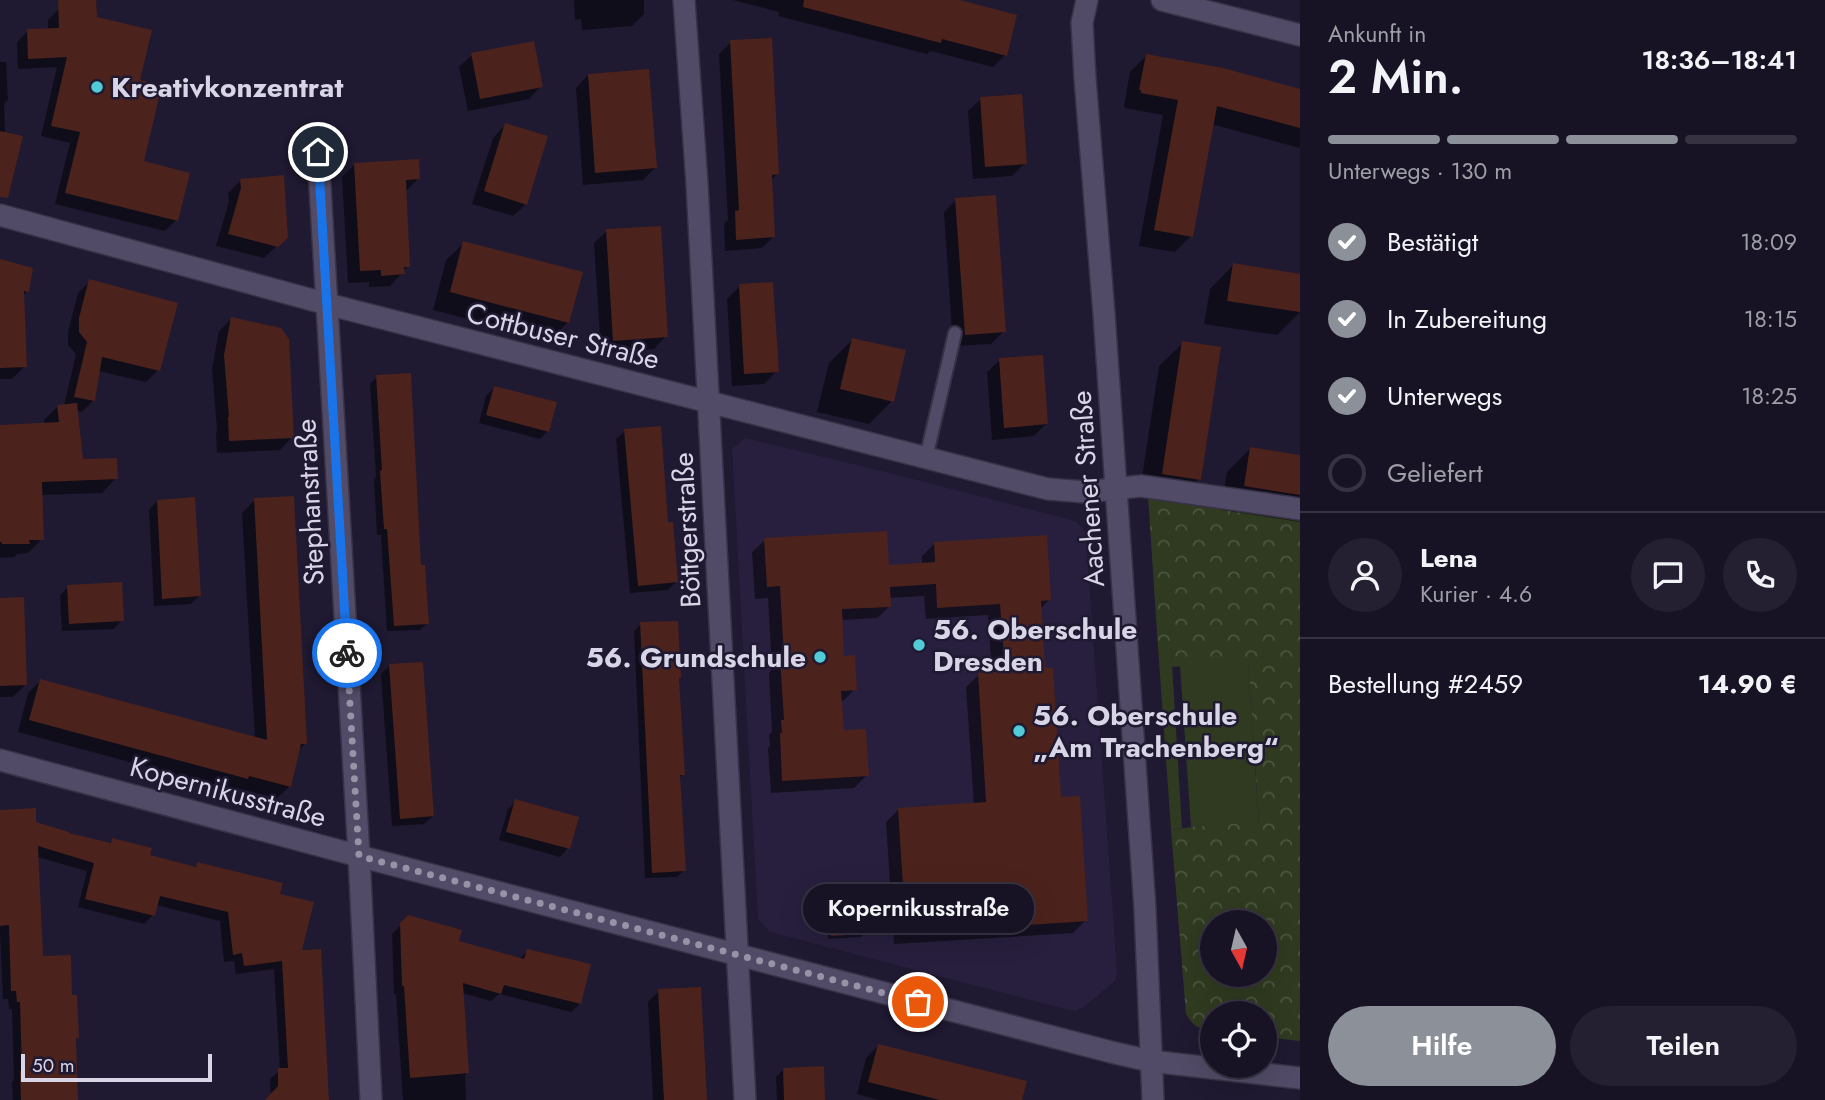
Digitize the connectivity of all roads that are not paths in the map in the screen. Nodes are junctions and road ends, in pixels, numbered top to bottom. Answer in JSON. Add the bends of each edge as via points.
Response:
{"nodes":[{"id":1,"x":684,"y":0,"type":"edge"},
{"id":2,"x":1087,"y":0,"type":"edge"},
{"id":3,"x":1162,"y":0,"type":"edge"},
{"id":4,"x":1300,"y":35,"type":"edge"},
{"id":5,"x":318,"y":152,"type":"dead end"},
{"id":6,"x":0,"y":215,"type":"edge"},
{"id":7,"x":327,"y":304,"type":"junction"},
{"id":8,"x":955,"y":333,"type":"dead end"},
{"id":9,"x":708,"y":402,"type":"junction"},
{"id":10,"x":926,"y":458,"type":"junction"},
{"id":11,"x":1116,"y":488,"type":"junction"},
{"id":12,"x":1300,"y":509,"type":"edge"},
{"id":13,"x":0,"y":760,"type":"edge"},
{"id":14,"x":359,"y":856,"type":"junction"},
{"id":15,"x":737,"y":953,"type":"junction"},
{"id":16,"x":1150,"y":1061,"type":"junction"},
{"id":17,"x":1300,"y":1078,"type":"edge"},
{"id":18,"x":372,"y":1100,"type":"edge"},
{"id":19,"x":745,"y":1100,"type":"edge"},
{"id":20,"x":1153,"y":1100,"type":"edge"}],
"edges":[{"from":1,"to":9,"type":"street","name":"Böttgerstraße"},
{"from":2,"to":11,"type":"street","name":"Aachener Straße","via":[[1082,23],[1086,99]]},
{"from":3,"to":4,"type":"street"},
{"from":5,"to":7,"type":"street","name":"Stephanstraße"},
{"from":6,"to":7,"type":"street","name":"Cottbuser Straße"},
{"from":7,"to":9,"type":"street","name":"Cottbuser Straße"},
{"from":7,"to":14,"type":"street","name":"Stephanstraße"},
{"from":8,"to":10,"type":"lane"},
{"from":9,"to":10,"type":"street","name":"Cottbuser Straße"},
{"from":9,"to":15,"type":"street","name":"Böttgerstraße"},
{"from":10,"to":11,"type":"street","name":"Cottbuser Straße","via":[[1048,489],[1086,492]]},
{"from":11,"to":12,"type":"street","name":"Cottbuser Straße","via":[[1141,486]]},
{"from":11,"to":16,"type":"street","name":"Aachener Straße","via":[[1145,909]]},
{"from":13,"to":14,"type":"street","name":"Kopernikusstraße"},
{"from":14,"to":15,"type":"street","name":"Kopernikusstraße"},
{"from":14,"to":18,"type":"street","name":"Stephanstraße"},
{"from":15,"to":16,"type":"street","name":"Kopernikusstraße"},
{"from":15,"to":19,"type":"street","name":"Böttgerstraße"},
{"from":16,"to":17,"type":"street","name":"Kopernikusstraße"},
{"from":16,"to":20,"type":"street","name":"Aachener Straße"}]}
